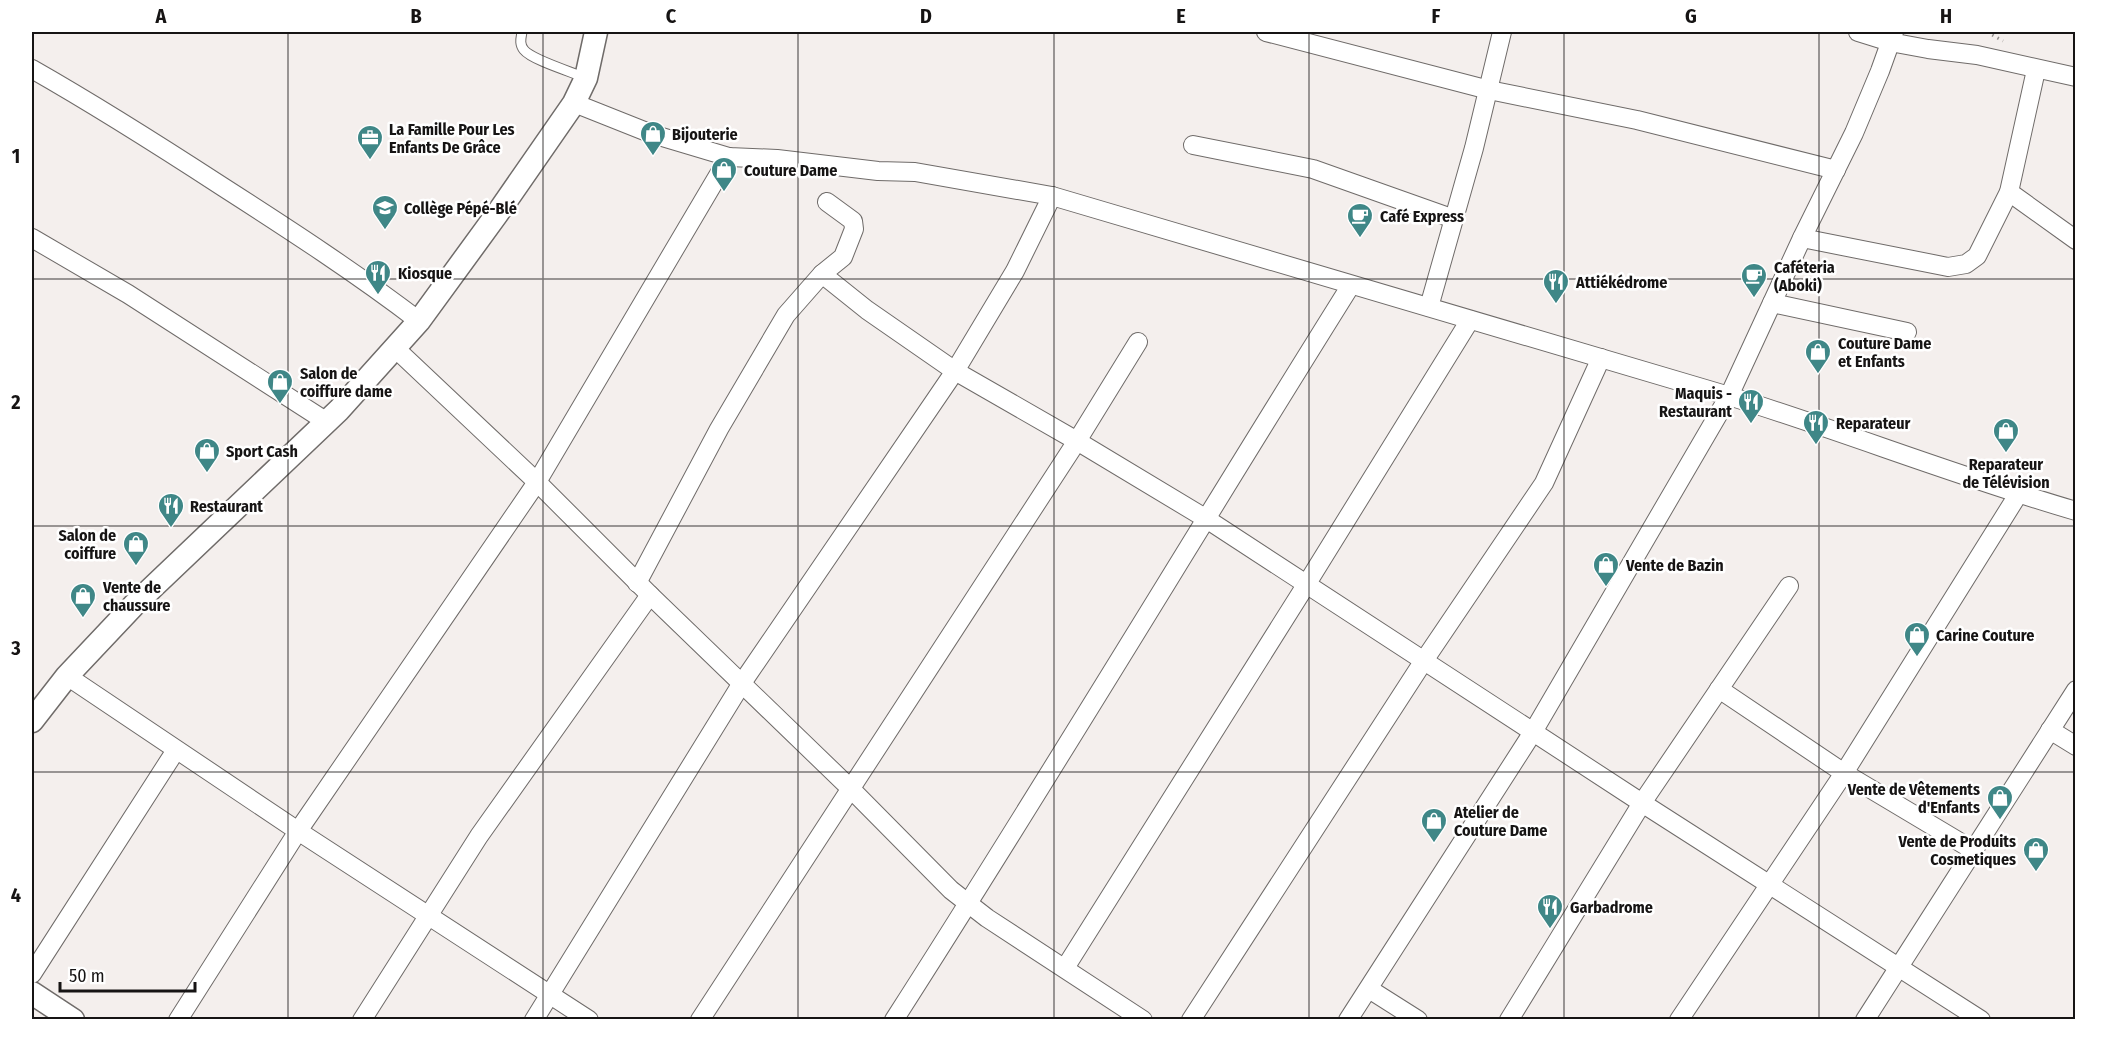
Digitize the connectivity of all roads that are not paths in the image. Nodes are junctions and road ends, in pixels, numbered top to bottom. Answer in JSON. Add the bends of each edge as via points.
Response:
{"nodes":[{"id":1,"x":522,"y":32,"type":"edge"},
{"id":2,"x":596,"y":32,"type":"edge"},
{"id":3,"x":1266,"y":32,"type":"edge"},
{"id":4,"x":1502,"y":32,"type":"edge"},
{"id":5,"x":1857,"y":32,"type":"edge"},
{"id":6,"x":1892,"y":37,"type":"edge"},
{"id":7,"x":32,"y":69,"type":"edge"},
{"id":8,"x":2036,"y":70,"type":"junction"},
{"id":9,"x":2076,"y":77,"type":"edge"},
{"id":10,"x":586,"y":78,"type":"junction"},
{"id":11,"x":1489,"y":90,"type":"junction"},
{"id":12,"x":574,"y":103,"type":"junction"},
{"id":13,"x":1194,"y":145,"type":"dead end"},
{"id":14,"x":729,"y":157,"type":"junction"},
{"id":15,"x":1836,"y":170,"type":"junction"},
{"id":16,"x":2008,"y":192,"type":"junction"},
{"id":17,"x":1053,"y":196,"type":"junction"},
{"id":18,"x":827,"y":202,"type":"dead end"},
{"id":19,"x":1454,"y":219,"type":"junction"},
{"id":20,"x":32,"y":238,"type":"edge"},
{"id":21,"x":1802,"y":238,"type":"junction"},
{"id":22,"x":2076,"y":240,"type":"edge"},
{"id":23,"x":822,"y":274,"type":"junction"},
{"id":24,"x":1351,"y":285,"type":"junction"},
{"id":25,"x":1772,"y":303,"type":"junction"},
{"id":26,"x":1429,"y":307,"type":"junction"},
{"id":27,"x":1470,"y":320,"type":"junction"},
{"id":28,"x":419,"y":321,"type":"junction"},
{"id":29,"x":1907,"y":332,"type":"dead end"},
{"id":30,"x":1138,"y":342,"type":"dead end"},
{"id":31,"x":396,"y":349,"type":"junction"},
{"id":32,"x":1601,"y":358,"type":"junction"},
{"id":33,"x":955,"y":371,"type":"junction"},
{"id":34,"x":1729,"y":396,"type":"junction"},
{"id":35,"x":327,"y":422,"type":"junction"},
{"id":36,"x":1077,"y":441,"type":"junction"},
{"id":37,"x":537,"y":482,"type":"junction"},
{"id":38,"x":2019,"y":493,"type":"junction"},
{"id":39,"x":2076,"y":511,"type":"edge"},
{"id":40,"x":1205,"y":518,"type":"junction"},
{"id":41,"x":1306,"y":585,"type":"junction"},
{"id":42,"x":1789,"y":586,"type":"dead end"},
{"id":43,"x":644,"y":589,"type":"junction"},
{"id":44,"x":1423,"y":662,"type":"junction"},
{"id":45,"x":67,"y":676,"type":"junction"},
{"id":46,"x":742,"y":683,"type":"junction"},
{"id":47,"x":1719,"y":689,"type":"junction"},
{"id":48,"x":2076,"y":690,"type":"edge"},
{"id":49,"x":32,"y":721,"type":"edge"},
{"id":50,"x":2050,"y":730,"type":"junction"},
{"id":51,"x":1533,"y":732,"type":"junction"},
{"id":52,"x":2076,"y":746,"type":"edge"},
{"id":53,"x":176,"y":750,"type":"junction"},
{"id":54,"x":1845,"y":773,"type":"junction"},
{"id":55,"x":851,"y":789,"type":"junction"},
{"id":56,"x":1642,"y":803,"type":"junction"},
{"id":57,"x":298,"y":831,"type":"junction"},
{"id":58,"x":1973,"y":850,"type":"junction"},
{"id":59,"x":1770,"y":884,"type":"junction"},
{"id":60,"x":968,"y":905,"type":"junction"},
{"id":61,"x":428,"y":914,"type":"junction"},
{"id":62,"x":1899,"y":967,"type":"junction"},
{"id":63,"x":1065,"y":968,"type":"junction"},
{"id":64,"x":32,"y":974,"type":"edge"},
{"id":65,"x":1369,"y":989,"type":"junction"},
{"id":66,"x":32,"y":993,"type":"edge"},
{"id":67,"x":550,"y":994,"type":"junction"},
{"id":68,"x":72,"y":1020,"type":"edge"},
{"id":69,"x":178,"y":1020,"type":"edge"},
{"id":70,"x":362,"y":1020,"type":"edge"},
{"id":71,"x":534,"y":1020,"type":"edge"},
{"id":72,"x":590,"y":1020,"type":"edge"},
{"id":73,"x":700,"y":1020,"type":"edge"},
{"id":74,"x":894,"y":1020,"type":"edge"},
{"id":75,"x":1143,"y":1020,"type":"edge"},
{"id":76,"x":1191,"y":1020,"type":"edge"},
{"id":77,"x":1348,"y":1020,"type":"edge"},
{"id":78,"x":1418,"y":1020,"type":"edge"},
{"id":79,"x":1509,"y":1020,"type":"edge"},
{"id":80,"x":1679,"y":1020,"type":"edge"},
{"id":81,"x":1865,"y":1020,"type":"edge"},
{"id":82,"x":1981,"y":1020,"type":"edge"}],
"edges":[{"from":1,"to":10,"type":"lane","via":[[520,43],[532,56]]},
{"from":2,"to":10,"type":"street"},
{"from":3,"to":11,"type":"street"},
{"from":4,"to":11,"type":"street"},
{"from":5,"to":6,"type":"street"},
{"from":6,"to":8,"type":"street","via":[[1928,49],[1977,55]]},
{"from":6,"to":15,"type":"street"},
{"from":7,"to":28,"type":"street","via":[[102,109],[355,273]]},
{"from":8,"to":9,"type":"street"},
{"from":8,"to":16,"type":"street"},
{"from":10,"to":12,"type":"street"},
{"from":11,"to":15,"type":"street","via":[[1637,120]]},
{"from":11,"to":19,"type":"street"},
{"from":12,"to":14,"type":"street","via":[[652,134]]},
{"from":12,"to":28,"type":"street"},
{"from":13,"to":19,"type":"street","via":[[1313,169]]},
{"from":14,"to":17,"type":"street","via":[[915,172]]},
{"from":14,"to":37,"type":"street"},
{"from":15,"to":21,"type":"street"},
{"from":16,"to":21,"type":"street","via":[[1977,256],[1966,264],[1948,267]]},
{"from":16,"to":22,"type":"street"},
{"from":17,"to":24,"type":"street"},
{"from":17,"to":33,"type":"street","via":[[1015,271]]},
{"from":18,"to":23,"type":"street","via":[[853,221],[854,229],[843,257]]},
{"from":19,"to":26,"type":"street"},
{"from":20,"to":35,"type":"street","via":[[128,294]]},
{"from":21,"to":25,"type":"street"},
{"from":23,"to":33,"type":"street"},
{"from":23,"to":43,"type":"street","via":[[786,315],[719,429]]},
{"from":24,"to":26,"type":"street"},
{"from":24,"to":40,"type":"street"},
{"from":25,"to":29,"type":"street"},
{"from":25,"to":34,"type":"street"},
{"from":26,"to":27,"type":"street"},
{"from":27,"to":32,"type":"street"},
{"from":27,"to":41,"type":"street"},
{"from":28,"to":31,"type":"street"},
{"from":30,"to":36,"type":"street"},
{"from":31,"to":35,"type":"street"},
{"from":31,"to":37,"type":"street"},
{"from":32,"to":34,"type":"street"},
{"from":32,"to":44,"type":"street","via":[[1544,483]]},
{"from":33,"to":36,"type":"street"},
{"from":33,"to":46,"type":"street"},
{"from":34,"to":38,"type":"street"},
{"from":34,"to":51,"type":"street"},
{"from":35,"to":45,"type":"street","via":[[134,605]]},
{"from":36,"to":40,"type":"street"},
{"from":36,"to":55,"type":"street"},
{"from":37,"to":43,"type":"street"},
{"from":37,"to":57,"type":"street"},
{"from":38,"to":39,"type":"street"},
{"from":38,"to":54,"type":"street"},
{"from":40,"to":41,"type":"street"},
{"from":40,"to":60,"type":"street"},
{"from":41,"to":44,"type":"street"},
{"from":41,"to":63,"type":"street"},
{"from":42,"to":47,"type":"street"},
{"from":43,"to":46,"type":"street"},
{"from":43,"to":61,"type":"street"},
{"from":44,"to":51,"type":"street"},
{"from":44,"to":76,"type":"street"},
{"from":45,"to":49,"type":"street"},
{"from":45,"to":53,"type":"street"},
{"from":46,"to":55,"type":"street"},
{"from":46,"to":67,"type":"street"},
{"from":47,"to":54,"type":"street"},
{"from":47,"to":56,"type":"street"},
{"from":48,"to":50,"type":"street"},
{"from":50,"to":52,"type":"street"},
{"from":50,"to":58,"type":"street"},
{"from":51,"to":56,"type":"street"},
{"from":51,"to":65,"type":"street"},
{"from":53,"to":57,"type":"street"},
{"from":53,"to":64,"type":"street"},
{"from":54,"to":58,"type":"street"},
{"from":54,"to":59,"type":"street"},
{"from":55,"to":60,"type":"street"},
{"from":55,"to":73,"type":"street"},
{"from":56,"to":59,"type":"street"},
{"from":56,"to":79,"type":"street"},
{"from":57,"to":61,"type":"street"},
{"from":57,"to":69,"type":"street"},
{"from":58,"to":62,"type":"street"},
{"from":59,"to":62,"type":"street"},
{"from":59,"to":80,"type":"street"},
{"from":60,"to":63,"type":"street"},
{"from":60,"to":74,"type":"street"},
{"from":61,"to":67,"type":"street"},
{"from":61,"to":70,"type":"street"},
{"from":62,"to":81,"type":"street"},
{"from":62,"to":82,"type":"street"},
{"from":63,"to":75,"type":"street"},
{"from":65,"to":77,"type":"street"},
{"from":65,"to":78,"type":"street"},
{"from":66,"to":68,"type":"street"},
{"from":67,"to":71,"type":"street"},
{"from":67,"to":72,"type":"street"}]}
